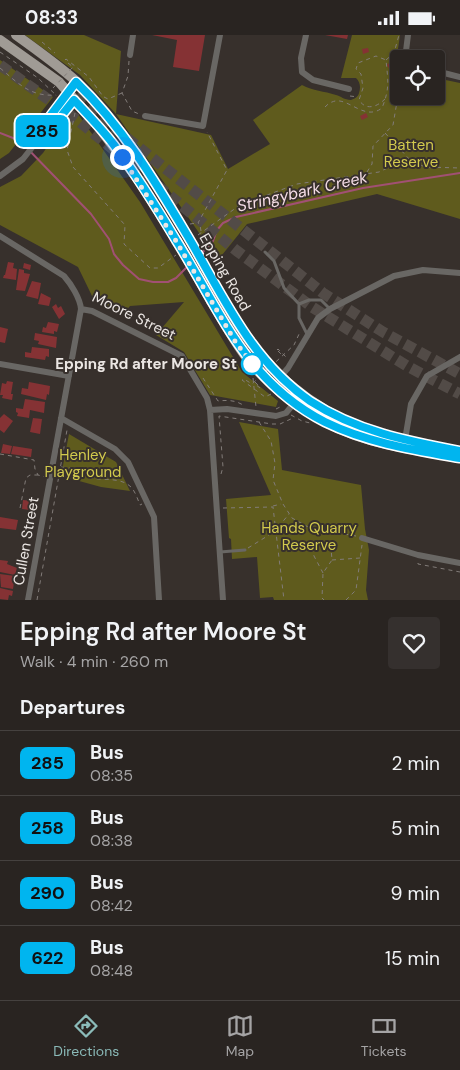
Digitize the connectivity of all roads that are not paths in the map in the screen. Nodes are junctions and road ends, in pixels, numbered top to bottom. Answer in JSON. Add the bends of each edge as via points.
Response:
{"nodes":[{"id":1,"x":16,"y":35,"type":"edge"},
{"id":2,"x":133,"y":35,"type":"edge"},
{"id":3,"x":220,"y":35,"type":"edge"},
{"id":4,"x":306,"y":35,"type":"edge"},
{"id":5,"x":408,"y":35,"type":"edge"},
{"id":6,"x":0,"y":39,"type":"edge"},
{"id":7,"x":406,"y":50,"type":"edge"},
{"id":8,"x":130,"y":55,"type":"road end"},
{"id":9,"x":445,"y":73,"type":"edge"},
{"id":10,"x":460,"y":77,"type":"edge"},
{"id":11,"x":80,"y":86,"type":"junction"},
{"id":12,"x":349,"y":89,"type":"road end"},
{"id":13,"x":73,"y":101,"type":"junction"},
{"id":14,"x":145,"y":116,"type":"road end"},
{"id":15,"x":38,"y":140,"type":"junction"},
{"id":16,"x":0,"y":176,"type":"edge"},
{"id":17,"x":0,"y":236,"type":"edge"},
{"id":18,"x":265,"y":253,"type":"dead end"},
{"id":19,"x":460,"y":273,"type":"edge"},
{"id":20,"x":299,"y":304,"type":"junction"},
{"id":21,"x":81,"y":309,"type":"junction"},
{"id":22,"x":330,"y":309,"type":"junction"},
{"id":23,"x":304,"y":334,"type":"junction"},
{"id":24,"x":460,"y":357,"type":"edge"},
{"id":25,"x":0,"y":364,"type":"edge"},
{"id":26,"x":68,"y":376,"type":"junction"},
{"id":27,"x":281,"y":376,"type":"junction"},
{"id":28,"x":298,"y":398,"type":"junction"},
{"id":29,"x":210,"y":410,"type":"junction"},
{"id":30,"x":61,"y":418,"type":"junction"},
{"id":31,"x":405,"y":440,"type":"junction"},
{"id":32,"x":460,"y":451,"type":"edge"},
{"id":33,"x":460,"y":458,"type":"edge"},
{"id":34,"x":362,"y":537,"type":"road end"},
{"id":35,"x":245,"y":549,"type":"road end"},
{"id":36,"x":220,"y":552,"type":"junction"},
{"id":37,"x":460,"y":563,"type":"edge"},
{"id":38,"x":28,"y":600,"type":"edge"},
{"id":39,"x":159,"y":600,"type":"edge"},
{"id":40,"x":223,"y":600,"type":"edge"}],
"edges":[{"from":1,"to":11,"type":"main road","name":"Epping Road"},
{"from":2,"to":8,"type":"street"},
{"from":3,"to":14,"type":"street","via":[[204,126]]},
{"from":4,"to":12,"type":"street","via":[[302,72],[313,79]]},
{"from":5,"to":7,"type":"street"},
{"from":6,"to":13,"type":"main road","name":"Epping Road","via":[[59,82]]},
{"from":9,"to":10,"type":"street"},
{"from":11,"to":13,"type":"main road"},
{"from":11,"to":27,"type":"main road","name":"Epping Road","bridge":true,"via":[[135,151],[189,231],[216,287],[248,340]]},
{"from":13,"to":15,"type":"street"},
{"from":13,"to":15,"type":"street","via":[[45,123]]},
{"from":13,"to":28,"type":"main road","name":"Epping Road","bridge":true,"via":[[114,145],[139,181],[236,343],[255,367]]},
{"from":15,"to":16,"type":"street","via":[[23,159]]},
{"from":17,"to":21,"type":"street","name":"Moore Street","via":[[64,276]]},
{"from":18,"to":20,"type":"lane","via":[[274,261],[284,287]]},
{"from":19,"to":22,"type":"street","via":[[423,270],[394,276]]},
{"from":20,"to":22,"type":"lane","via":[[321,300]]},
{"from":20,"to":23,"type":"lane"},
{"from":21,"to":26,"type":"street","name":"Cullen Street"},
{"from":21,"to":29,"type":"street","name":"Moore Street","via":[[92,311],[182,356],[207,398]]},
{"from":22,"to":23,"type":"street"},
{"from":23,"to":27,"type":"street"},
{"from":24,"to":31,"type":"street","via":[[427,376],[411,404]]},
{"from":25,"to":26,"type":"street"},
{"from":26,"to":30,"type":"street","name":"Cullen Street"},
{"from":27,"to":28,"type":"main road","name":"Epping Road"},
{"from":28,"to":29,"type":"street","via":[[286,413],[276,416],[227,409]]},
{"from":28,"to":31,"type":"main road","name":"Epping Road","via":[[355,425]]},
{"from":28,"to":33,"type":"main road","name":"Epping Road","via":[[324,421],[368,440]]},
{"from":29,"to":36,"type":"street","name":"Moore Street"},
{"from":30,"to":38,"type":"street","name":"Cullen Street"},
{"from":30,"to":39,"type":"street","via":[[115,449],[128,462],[154,517]]},
{"from":31,"to":32,"type":"main road","name":"Epping Road"},
{"from":34,"to":37,"type":"street","via":[[418,555]]},
{"from":35,"to":36,"type":"lane"},
{"from":36,"to":40,"type":"street","name":"Moore Street"}]}
